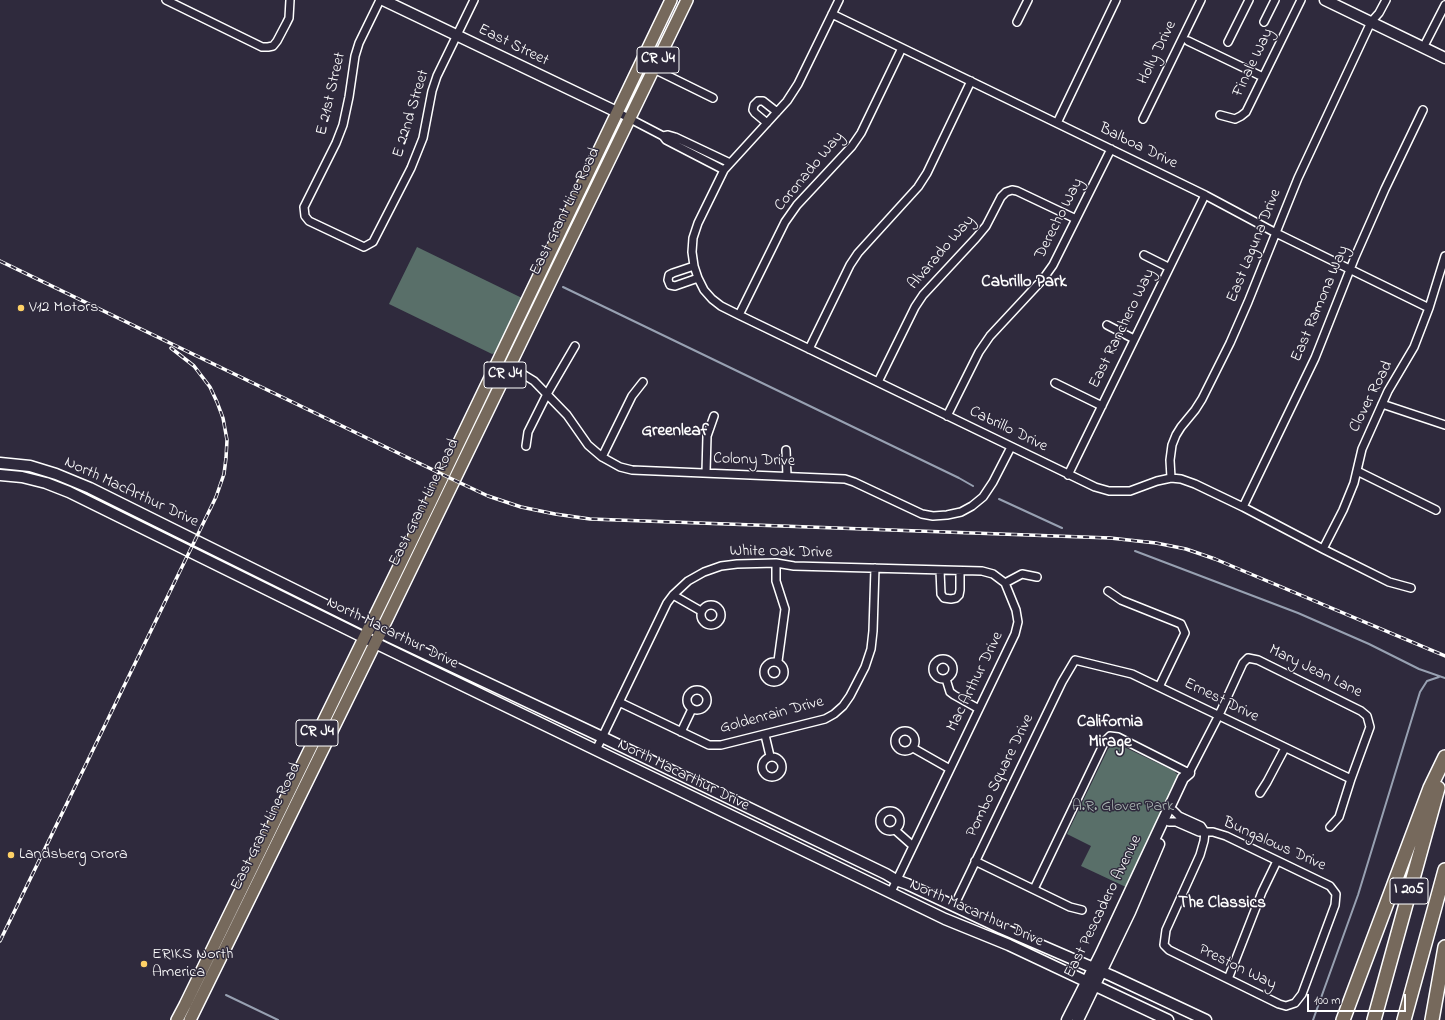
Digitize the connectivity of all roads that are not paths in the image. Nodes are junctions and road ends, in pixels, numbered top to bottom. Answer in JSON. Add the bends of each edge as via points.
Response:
{"nodes":[{"id":1,"x":166,"y":0,"type":"edge"},
{"id":2,"x":290,"y":0,"type":"edge"},
{"id":3,"x":380,"y":0,"type":"edge"},
{"id":4,"x":383,"y":0,"type":"edge"},
{"id":5,"x":474,"y":0,"type":"edge"},
{"id":6,"x":671,"y":0,"type":"edge"},
{"id":7,"x":687,"y":0,"type":"edge"},
{"id":8,"x":839,"y":0,"type":"edge"},
{"id":9,"x":1028,"y":0,"type":"edge"},
{"id":10,"x":1116,"y":0,"type":"edge"},
{"id":11,"x":1201,"y":0,"type":"edge"},
{"id":12,"x":1249,"y":0,"type":"edge"},
{"id":13,"x":1275,"y":0,"type":"edge"},
{"id":14,"x":1301,"y":0,"type":"edge"},
{"id":15,"x":1325,"y":0,"type":"edge"},
{"id":16,"x":1386,"y":0,"type":"edge"},
{"id":17,"x":1445,"y":4,"type":"edge"},
{"id":18,"x":832,"y":14,"type":"junction"},
{"id":19,"x":1017,"y":22,"type":"dead end"},
{"id":20,"x":1264,"y":22,"type":"dead end"},
{"id":21,"x":1372,"y":22,"type":"junction"},
{"id":22,"x":457,"y":35,"type":"junction"},
{"id":23,"x":1188,"y":42,"type":"dead end"},
{"id":24,"x":1228,"y":42,"type":"dead end"},
{"id":25,"x":902,"y":48,"type":"junction"},
{"id":26,"x":1424,"y":48,"type":"junction"},
{"id":27,"x":1445,"y":58,"type":"edge"},
{"id":28,"x":654,"y":69,"type":"junction"},
{"id":29,"x":1263,"y":77,"type":"junction"},
{"id":30,"x":971,"y":81,"type":"junction"},
{"id":31,"x":713,"y":98,"type":"dead end"},
{"id":32,"x":1423,"y":110,"type":"dead end"},
{"id":33,"x":617,"y":112,"type":"junction"},
{"id":34,"x":777,"y":112,"type":"junction"},
{"id":35,"x":1220,"y":115,"type":"dead end"},
{"id":36,"x":629,"y":119,"type":"junction"},
{"id":37,"x":1143,"y":120,"type":"dead end"},
{"id":38,"x":767,"y":123,"type":"junction"},
{"id":39,"x":1057,"y":123,"type":"junction"},
{"id":40,"x":663,"y":136,"type":"junction"},
{"id":41,"x":1111,"y":149,"type":"junction"},
{"id":42,"x":730,"y":163,"type":"junction"},
{"id":43,"x":724,"y":170,"type":"junction"},
{"id":44,"x":1205,"y":195,"type":"junction"},
{"id":45,"x":1076,"y":220,"type":"junction"},
{"id":46,"x":1276,"y":232,"type":"junction"},
{"id":47,"x":376,"y":235,"type":"joint"},
{"id":48,"x":1144,"y":255,"type":"dead end"},
{"id":49,"x":1445,"y":256,"type":"edge"},
{"id":50,"x":694,"y":266,"type":"junction"},
{"id":51,"x":1168,"y":267,"type":"junction"},
{"id":52,"x":1351,"y":269,"type":"junction"},
{"id":53,"x":698,"y":278,"type":"junction"},
{"id":54,"x":1429,"y":308,"type":"junction"},
{"id":55,"x":739,"y":315,"type":"junction"},
{"id":56,"x":1107,"y":325,"type":"dead end"},
{"id":57,"x":1134,"y":339,"type":"junction"},
{"id":58,"x":575,"y":346,"type":"dead end"},
{"id":59,"x":809,"y":349,"type":"junction"},
{"id":60,"x":496,"y":363,"type":"junction"},
{"id":61,"x":509,"y":367,"type":"junction"},
{"id":62,"x":643,"y":382,"type":"dead end"},
{"id":63,"x":878,"y":382,"type":"junction"},
{"id":64,"x":1055,"y":383,"type":"dead end"},
{"id":65,"x":547,"y":394,"type":"junction"},
{"id":66,"x":1382,"y":404,"type":"junction"},
{"id":67,"x":1102,"y":406,"type":"junction"},
{"id":68,"x":714,"y":416,"type":"dead end"},
{"id":69,"x":947,"y":416,"type":"junction"},
{"id":70,"x":1445,"y":426,"type":"edge"},
{"id":71,"x":526,"y":446,"type":"dead end"},
{"id":72,"x":1011,"y":447,"type":"junction"},
{"id":73,"x":786,"y":450,"type":"dead end"},
{"id":74,"x":602,"y":457,"type":"junction"},
{"id":75,"x":0,"y":463,"type":"edge"},
{"id":76,"x":1357,"y":471,"type":"junction"},
{"id":77,"x":706,"y":472,"type":"junction"},
{"id":78,"x":0,"y":475,"type":"edge"},
{"id":79,"x":1068,"y":475,"type":"junction"},
{"id":80,"x":787,"y":476,"type":"junction"},
{"id":81,"x":1171,"y":478,"type":"junction"},
{"id":82,"x":1243,"y":507,"type":"junction"},
{"id":83,"x":1436,"y":510,"type":"dead end"},
{"id":84,"x":1323,"y":549,"type":"junction"},
{"id":85,"x":189,"y":551,"type":"joint"},
{"id":86,"x":776,"y":563,"type":"junction"},
{"id":87,"x":245,"y":565,"type":"joint"},
{"id":88,"x":875,"y":568,"type":"junction"},
{"id":89,"x":940,"y":570,"type":"junction"},
{"id":90,"x":960,"y":571,"type":"junction"},
{"id":91,"x":1037,"y":577,"type":"dead end"},
{"id":92,"x":1005,"y":583,"type":"junction"},
{"id":93,"x":1411,"y":588,"type":"dead end"},
{"id":94,"x":1108,"y":591,"type":"dead end"},
{"id":95,"x":673,"y":595,"type":"junction"},
{"id":96,"x":701,"y":611,"type":"dead end"},
{"id":97,"x":369,"y":626,"type":"junction"},
{"id":98,"x":380,"y":632,"type":"junction"},
{"id":99,"x":363,"y":637,"type":"junction"},
{"id":100,"x":374,"y":643,"type":"junction"},
{"id":101,"x":1075,"y":660,"type":"joint"},
{"id":102,"x":778,"y":661,"type":"dead end"},
{"id":103,"x":946,"y":679,"type":"dead end"},
{"id":104,"x":1159,"y":687,"type":"junction"},
{"id":105,"x":619,"y":702,"type":"junction"},
{"id":106,"x":692,"y":709,"type":"dead end"},
{"id":107,"x":979,"y":709,"type":"junction"},
{"id":108,"x":1219,"y":715,"type":"junction"},
{"id":109,"x":681,"y":732,"type":"junction"},
{"id":110,"x":764,"y":735,"type":"junction"},
{"id":111,"x":602,"y":737,"type":"junction"},
{"id":112,"x":912,"y":748,"type":"dead end"},
{"id":113,"x":1285,"y":748,"type":"junction"},
{"id":114,"x":596,"y":750,"type":"junction"},
{"id":115,"x":770,"y":756,"type":"dead end"},
{"id":116,"x":1445,"y":757,"type":"edge"},
{"id":117,"x":1445,"y":761,"type":"edge"},
{"id":118,"x":950,"y":770,"type":"junction"},
{"id":119,"x":1189,"y":773,"type":"junction"},
{"id":120,"x":1351,"y":779,"type":"junction"},
{"id":121,"x":1260,"y":793,"type":"dead end"},
{"id":122,"x":1174,"y":811,"type":"junction"},
{"id":123,"x":1169,"y":822,"type":"junction"},
{"id":124,"x":1330,"y":827,"type":"dead end"},
{"id":125,"x":895,"y":830,"type":"dead end"},
{"id":126,"x":1205,"y":832,"type":"junction"},
{"id":127,"x":913,"y":846,"type":"junction"},
{"id":128,"x":975,"y":861,"type":"junction"},
{"id":129,"x":1277,"y":861,"type":"junction"},
{"id":130,"x":1445,"y":870,"type":"edge"},
{"id":131,"x":896,"y":880,"type":"junction"},
{"id":132,"x":1034,"y":889,"type":"junction"},
{"id":133,"x":890,"y":892,"type":"junction"},
{"id":134,"x":954,"y":906,"type":"junction"},
{"id":135,"x":1082,"y":910,"type":"dead end"},
{"id":136,"x":1445,"y":947,"type":"edge"},
{"id":137,"x":1097,"y":970,"type":"junction"},
{"id":138,"x":1228,"y":979,"type":"junction"},
{"id":139,"x":1090,"y":983,"type":"junction"},
{"id":140,"x":1295,"y":1004,"type":"joint"},
{"id":141,"x":177,"y":1020,"type":"edge"},
{"id":142,"x":190,"y":1020,"type":"edge"},
{"id":143,"x":1067,"y":1020,"type":"edge"},
{"id":144,"x":1078,"y":1020,"type":"edge"},
{"id":145,"x":1168,"y":1020,"type":"edge"},
{"id":146,"x":1206,"y":1020,"type":"edge"},
{"id":147,"x":1343,"y":1020,"type":"edge"},
{"id":148,"x":1374,"y":1020,"type":"edge"},
{"id":149,"x":1404,"y":1020,"type":"edge"},
{"id":150,"x":1432,"y":1020,"type":"edge"}],
"edges":[{"from":1,"to":2,"type":"street","via":[[262,47],[270,47],[278,41],[289,18]]},
{"from":3,"to":47,"type":"street","name":"E 21st Street","via":[[359,42],[343,125],[304,208],[309,221],[359,246],[369,245]]},
{"from":4,"to":22,"type":"main road","name":"East Street"},
{"from":5,"to":22,"type":"street","name":"E 22nd Street"},
{"from":6,"to":33,"type":"main road","name":"East Grant Line Road","number":"CR J4"},
{"from":7,"to":28,"type":"main road","name":"East Grant Line Road","number":"CR J4"},
{"from":8,"to":18,"type":"street","name":"Cabrillo Drive"},
{"from":9,"to":19,"type":"street"},
{"from":10,"to":39,"type":"street"},
{"from":11,"to":37,"type":"street","name":"Holly Drive"},
{"from":12,"to":24,"type":"street"},
{"from":13,"to":20,"type":"street"},
{"from":14,"to":29,"type":"street","name":"Finale Way"},
{"from":15,"to":21,"type":"main road"},
{"from":16,"to":21,"type":"street","name":"East Laguna Drive"},
{"from":17,"to":26,"type":"street"},
{"from":18,"to":25,"type":"street","name":"Balboa Drive"},
{"from":18,"to":34,"type":"street","name":"Cabrillo Drive","via":[[798,84]]},
{"from":21,"to":26,"type":"main road"},
{"from":21,"to":46,"type":"street","name":"East Laguna Drive","via":[[1298,178]]},
{"from":22,"to":33,"type":"main road","name":"East Street"},
{"from":22,"to":47,"type":"street","name":"E 22nd Street","via":[[437,76],[423,138],[411,168]]},
{"from":23,"to":29,"type":"street","name":"Holly Drive"},
{"from":25,"to":30,"type":"street","name":"Balboa Drive"},
{"from":25,"to":55,"type":"street","name":"Coronado Way","via":[[861,133],[785,222]]},
{"from":26,"to":27,"type":"main road"},
{"from":28,"to":31,"type":"street"},
{"from":28,"to":36,"type":"main road","name":"East Grant Line Road","number":"CR J4"},
{"from":29,"to":35,"type":"street","name":"Finale Way","via":[[1246,112],[1235,119]]},
{"from":30,"to":39,"type":"street","name":"Balboa Drive"},
{"from":30,"to":59,"type":"street","via":[[927,173],[918,187],[858,253]]},
{"from":32,"to":52,"type":"street","name":"East Ramona Way","via":[[1385,189]]},
{"from":33,"to":36,"type":"street","name":"East Street"},
{"from":33,"to":60,"type":"main road","name":"East Grant Line Road","number":"CR J4"},
{"from":34,"to":38,"type":"street","name":"Cabrillo Drive"},
{"from":34,"to":38,"type":"street","via":[[763,101],[754,104],[755,113]]},
{"from":36,"to":40,"type":"street","name":"East Street"},
{"from":36,"to":61,"type":"main road","name":"East Grant Line Road","number":"CR J4"},
{"from":38,"to":42,"type":"street","name":"Cabrillo Drive"},
{"from":39,"to":41,"type":"street","name":"Balboa Drive"},
{"from":40,"to":42,"type":"street","via":[[675,137]]},
{"from":40,"to":43,"type":"street","via":[[666,140]]},
{"from":41,"to":44,"type":"street","name":"Balboa Drive"},
{"from":41,"to":45,"type":"street","name":"Derecho Way"},
{"from":42,"to":43,"type":"street","name":"Cabrillo Drive"},
{"from":43,"to":50,"type":"street","name":"Cabrillo Drive","via":[[693,238]]},
{"from":44,"to":46,"type":"street","name":"Balboa Drive"},
{"from":44,"to":51,"type":"street","name":"East Ranchero Way"},
{"from":45,"to":63,"type":"street","name":"Alvarado Way","via":[[1018,191],[1006,192],[986,226],[923,295]]},
{"from":45,"to":69,"type":"street","name":"Derecho Way","via":[[1043,279],[990,336],[979,352]]},
{"from":46,"to":52,"type":"street","name":"Balboa Drive"},
{"from":46,"to":81,"type":"street","name":"East Laguna Drive","via":[[1248,302],[1202,399],[1176,435],[1170,460]]},
{"from":48,"to":51,"type":"street"},
{"from":49,"to":54,"type":"street","name":"Clover Road"},
{"from":50,"to":53,"type":"street","name":"Cabrillo Drive"},
{"from":50,"to":53,"type":"street","via":[[669,275],[668,280],[670,285],[675,286]]},
{"from":51,"to":57,"type":"street","name":"East Ranchero Way"},
{"from":52,"to":54,"type":"street","name":"Balboa Drive"},
{"from":52,"to":82,"type":"street","name":"East Ramona Way","via":[[1312,364]]},
{"from":53,"to":55,"type":"street","name":"Cabrillo Drive","via":[[712,300]]},
{"from":54,"to":66,"type":"street","name":"Clover Road","via":[[1414,347]]},
{"from":55,"to":59,"type":"street","name":"Cabrillo Drive"},
{"from":56,"to":57,"type":"street"},
{"from":57,"to":67,"type":"street","name":"East Ranchero Way"},
{"from":58,"to":65,"type":"street"},
{"from":59,"to":63,"type":"street","name":"Cabrillo Drive"},
{"from":60,"to":61,"type":"street","name":"Colony Drive"},
{"from":60,"to":97,"type":"main road","name":"East Grant Line Road","number":"CR J4"},
{"from":61,"to":65,"type":"street","name":"Colony Drive","via":[[534,381]]},
{"from":61,"to":98,"type":"main road","name":"East Grant Line Road","number":"CR J4"},
{"from":62,"to":74,"type":"street","via":[[632,396]]},
{"from":63,"to":69,"type":"street","name":"Cabrillo Drive"},
{"from":64,"to":67,"type":"street"},
{"from":65,"to":71,"type":"street","via":[[528,432]]},
{"from":65,"to":74,"type":"street","name":"Colony Drive","via":[[567,415],[588,445]]},
{"from":66,"to":70,"type":"street"},
{"from":66,"to":76,"type":"street","name":"Clover Road","via":[[1362,449]]},
{"from":67,"to":79,"type":"street","name":"East Ranchero Way"},
{"from":68,"to":77,"type":"street","via":[[707,436]]},
{"from":69,"to":72,"type":"street","name":"Cabrillo Drive"},
{"from":72,"to":79,"type":"street","name":"Cabrillo Drive"},
{"from":72,"to":80,"type":"street","name":"Colony Drive","via":[[983,497],[961,512],[948,515],[922,514],[845,479]]},
{"from":73,"to":80,"type":"street"},
{"from":74,"to":77,"type":"street","name":"Colony Drive","via":[[620,467],[632,470]]},
{"from":75,"to":87,"type":"main road","name":"North MacArthur Drive","via":[[30,466],[90,488]]},
{"from":76,"to":83,"type":"street"},
{"from":76,"to":84,"type":"street","name":"Clover Road","via":[[1343,510]]},
{"from":77,"to":80,"type":"street","name":"Colony Drive"},
{"from":78,"to":85,"type":"main road","name":"North MacArthur Drive","via":[[22,477],[69,492]]},
{"from":79,"to":81,"type":"street","name":"Cabrillo Drive","via":[[1095,487],[1122,492]]},
{"from":81,"to":82,"type":"street","name":"Cabrillo Drive","via":[[1196,484]]},
{"from":82,"to":84,"type":"street","name":"Cabrillo Drive"},
{"from":84,"to":93,"type":"street","name":"Cabrillo Drive","via":[[1388,582]]},
{"from":85,"to":99,"type":"main road","name":"North Macarthur Drive"},
{"from":86,"to":88,"type":"street","name":"White Oak Drive","via":[[794,566]]},
{"from":86,"to":95,"type":"street","name":"White Oak Drive","via":[[720,566],[688,581]]},
{"from":86,"to":102,"type":"street","via":[[776,581],[785,609]]},
{"from":87,"to":97,"type":"main road","name":"North Macarthur Drive"},
{"from":88,"to":89,"type":"street","name":"White Oak Drive"},
{"from":88,"to":110,"type":"street","name":"Goldenrain Drive","via":[[874,631],[871,649],[866,667],[850,696],[843,706],[825,719]]},
{"from":89,"to":90,"type":"street","name":"White Oak Drive"},
{"from":89,"to":90,"type":"street","via":[[941,594],[944,598],[951,599],[959,595]]},
{"from":90,"to":92,"type":"street","name":"White Oak Drive","via":[[982,571],[993,574]]},
{"from":91,"to":92,"type":"street","via":[[1022,574]]},
{"from":92,"to":107,"type":"street","name":"Mac Arthur Drive","via":[[1018,622],[1015,634]]},
{"from":94,"to":104,"type":"street","via":[[1121,600],[1181,624],[1185,633]]},
{"from":95,"to":96,"type":"street"},
{"from":95,"to":105,"type":"street","name":"White Oak Drive"},
{"from":97,"to":98,"type":"main road","name":"North Macarthur Drive"},
{"from":97,"to":99,"type":"main road","name":"East Grant Line Road","number":"CR J4"},
{"from":98,"to":100,"type":"main road","name":"East Grant Line Road","number":"CR J4"},
{"from":98,"to":111,"type":"main road","name":"North Macarthur Drive"},
{"from":99,"to":100,"type":"main road","name":"North Macarthur Drive"},
{"from":99,"to":141,"type":"main road","name":"East Grant Line Road","number":"CR J4"},
{"from":100,"to":114,"type":"main road","name":"North Macarthur Drive"},
{"from":100,"to":142,"type":"main road","name":"East Grant Line Road","number":"CR J4"},
{"from":101,"to":104,"type":"street","name":"Ernest Drive","via":[[1132,674]]},
{"from":101,"to":128,"type":"street","name":"Pombo Square Drive"},
{"from":103,"to":107,"type":"street","via":[[950,692]]},
{"from":104,"to":108,"type":"street","name":"Ernest Drive"},
{"from":105,"to":109,"type":"street","name":"Goldenrain Drive"},
{"from":105,"to":111,"type":"street","name":"White Oak Drive"},
{"from":106,"to":109,"type":"street"},
{"from":107,"to":118,"type":"street","name":"Mac Arthur Drive"},
{"from":108,"to":113,"type":"street","name":"Ernest Drive"},
{"from":108,"to":119,"type":"street"},
{"from":108,"to":120,"type":"street","name":"Mary Jean Lane","via":[[1243,663],[1248,658],[1258,660],[1367,716],[1370,727]]},
{"from":109,"to":110,"type":"street","name":"Goldenrain Drive","via":[[710,745],[721,745]]},
{"from":110,"to":115,"type":"street"},
{"from":111,"to":114,"type":"street","name":"White Oak Drive"},
{"from":111,"to":131,"type":"main road","name":"North Macarthur Drive"},
{"from":112,"to":118,"type":"street"},
{"from":113,"to":120,"type":"street","name":"Ernest Drive"},
{"from":113,"to":121,"type":"street"},
{"from":114,"to":133,"type":"main road","name":"North Macarthur Drive"},
{"from":116,"to":147,"type":"highway","via":[[1430,788]]},
{"from":117,"to":148,"type":"highway","number":"I 205"},
{"from":118,"to":127,"type":"street","name":"Mac Arthur Drive"},
{"from":119,"to":122,"type":"main road","name":"East Pescadero Avenue","via":[[1189,781]]},
{"from":119,"to":132,"type":"street","via":[[1118,737],[1110,736],[1105,741]]},
{"from":119,"to":137,"type":"main road","name":"East Pescadero Avenue","via":[[1183,778]]},
{"from":120,"to":124,"type":"street","via":[[1339,816]]},
{"from":122,"to":123,"type":"main road","name":"East Pescadero Avenue"},
{"from":122,"to":126,"type":"street","name":"Bungalows Drive","via":[[1178,816],[1201,826]]},
{"from":123,"to":126,"type":"street","name":"Bungalows Drive"},
{"from":123,"to":137,"type":"main road","name":"East Pescadero Avenue","via":[[1130,912]]},
{"from":125,"to":127,"type":"street"},
{"from":126,"to":129,"type":"street","name":"Bungalows Drive","via":[[1226,836]]},
{"from":126,"to":138,"type":"street","name":"Preston Way","via":[[1200,855],[1166,930],[1164,945],[1169,950]]},
{"from":127,"to":131,"type":"street","name":"Mac Arthur Drive"},
{"from":128,"to":132,"type":"street"},
{"from":128,"to":134,"type":"street","name":"Pombo Square Drive"},
{"from":129,"to":138,"type":"street"},
{"from":129,"to":140,"type":"street","name":"Bungalows Drive","via":[[1330,886],[1336,894],[1335,904],[1302,994]]},
{"from":130,"to":149,"type":"highway","number":"I 205"},
{"from":131,"to":133,"type":"street","name":"Mac Arthur Drive"},
{"from":131,"to":134,"type":"main road","name":"North Macarthur Drive"},
{"from":132,"to":135,"type":"street","via":[[1070,907]]},
{"from":133,"to":139,"type":"main road","name":"North Macarthur Drive"},
{"from":134,"to":137,"type":"main road","name":"North Macarthur Drive"},
{"from":136,"to":150,"type":"highway"},
{"from":137,"to":139,"type":"main road","name":"East Pescadero Avenue"},
{"from":137,"to":146,"type":"main road","name":"North Macarthur Drive"},
{"from":138,"to":140,"type":"street","name":"Preston Way","via":[[1279,1004]]},
{"from":139,"to":143,"type":"main road","name":"East Pescadero Avenue"},
{"from":139,"to":144,"type":"main road","name":"East Pescadero Avenue"},
{"from":139,"to":145,"type":"main road","name":"North Macarthur Drive"}]}
